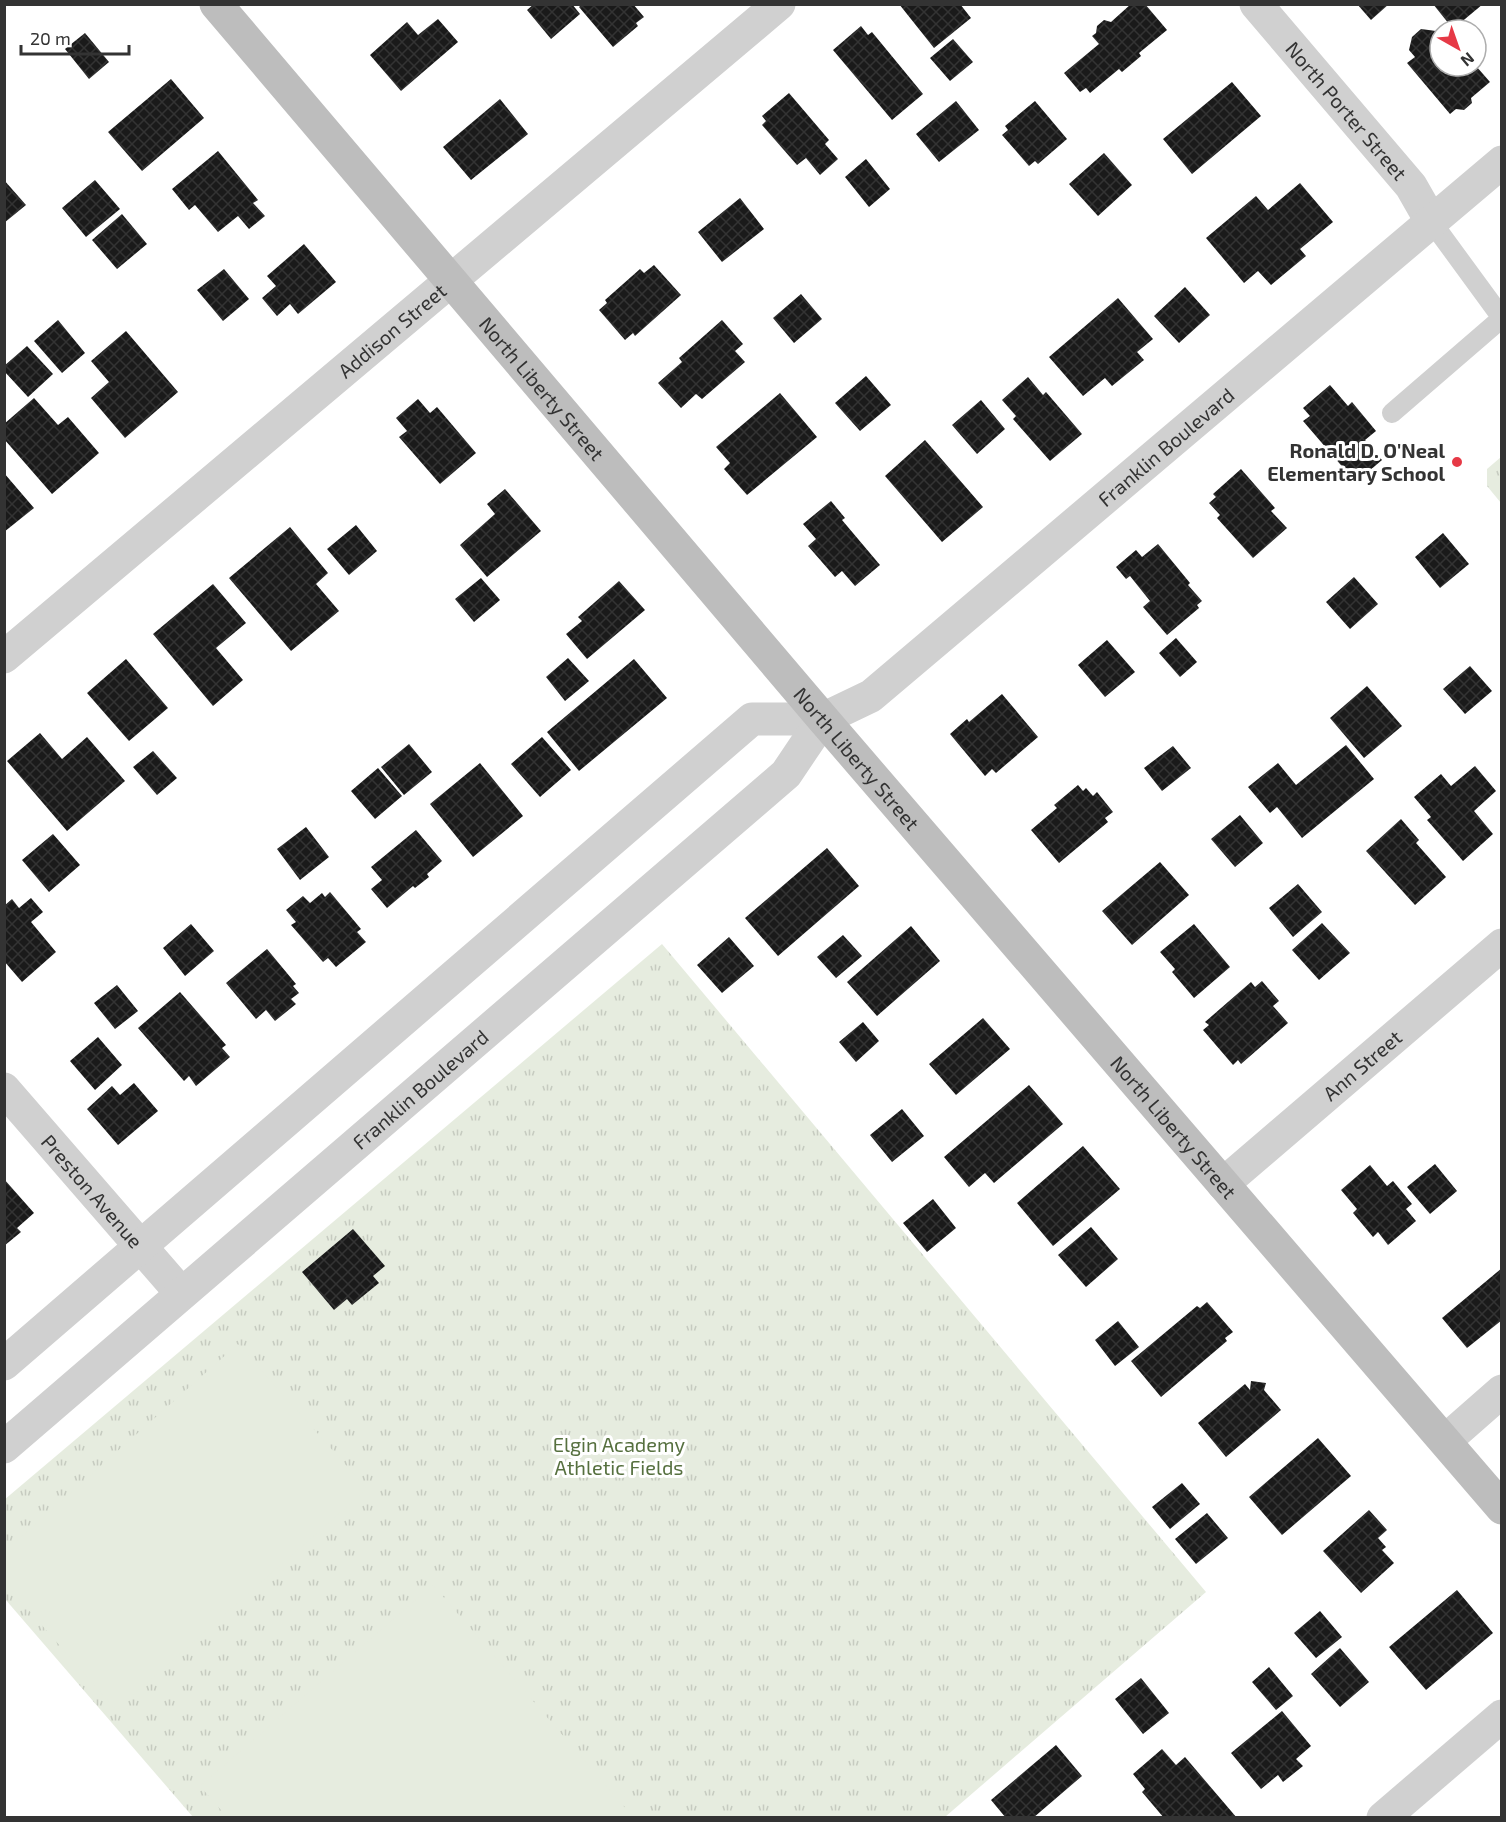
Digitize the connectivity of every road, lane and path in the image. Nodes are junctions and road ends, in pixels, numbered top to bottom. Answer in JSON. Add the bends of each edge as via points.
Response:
{"nodes":[{"id":1,"x":216,"y":4,"type":"edge"},
{"id":2,"x":779,"y":4,"type":"edge"},
{"id":3,"x":1256,"y":4,"type":"edge"},
{"id":4,"x":1502,"y":162,"type":"edge"},
{"id":5,"x":1431,"y":221,"type":"junction"},
{"id":6,"x":451,"y":282,"type":"junction"},
{"id":7,"x":1502,"y":318,"type":"edge"},
{"id":8,"x":1392,"y":413,"type":"dead end"},
{"id":9,"x":4,"y":657,"type":"edge"},
{"id":10,"x":824,"y":719,"type":"junction"},
{"id":11,"x":1502,"y":945,"type":"edge"},
{"id":12,"x":4,"y":1089,"type":"edge"},
{"id":13,"x":1223,"y":1184,"type":"junction"},
{"id":14,"x":140,"y":1246,"type":"junction"},
{"id":15,"x":181,"y":1293,"type":"junction"},
{"id":16,"x":4,"y":1364,"type":"edge"},
{"id":17,"x":1502,"y":1391,"type":"edge"},
{"id":18,"x":1445,"y":1441,"type":"junction"},
{"id":19,"x":4,"y":1447,"type":"edge"},
{"id":20,"x":1502,"y":1508,"type":"edge"},
{"id":21,"x":1502,"y":1716,"type":"edge"},
{"id":22,"x":1383,"y":1818,"type":"edge"}],
"edges":[{"from":1,"to":6,"type":"main road","name":"North Liberty Street"},
{"from":2,"to":6,"type":"street","name":"Addison Street"},
{"from":3,"to":5,"type":"street","name":"North Porter Street","via":[[1411,186]]},
{"from":4,"to":5,"type":"street","name":"Franklin Boulevard"},
{"from":5,"to":7,"type":"lane"},
{"from":5,"to":10,"type":"street","name":"Franklin Boulevard","via":[[871,696]]},
{"from":6,"to":9,"type":"street","name":"Addison Street"},
{"from":6,"to":10,"type":"main road","name":"North Liberty Street"},
{"from":7,"to":8,"type":"lane"},
{"from":10,"to":13,"type":"main road","name":"North Liberty Street"},
{"from":10,"to":14,"type":"street","name":"Franklin Boulevard","via":[[752,719]]},
{"from":10,"to":15,"type":"street","name":"Franklin Boulevard","via":[[786,774]]},
{"from":11,"to":13,"type":"street","name":"Ann Street"},
{"from":12,"to":14,"type":"street","name":"Preston Avenue"},
{"from":13,"to":18,"type":"main road","name":"North Liberty Street"},
{"from":14,"to":15,"type":"street","name":"Preston Avenue"},
{"from":14,"to":16,"type":"street","name":"Franklin Boulevard"},
{"from":15,"to":19,"type":"street","name":"Franklin Boulevard"},
{"from":17,"to":18,"type":"street"},
{"from":18,"to":20,"type":"main road","name":"North Liberty Street"},
{"from":21,"to":22,"type":"street"}]}
